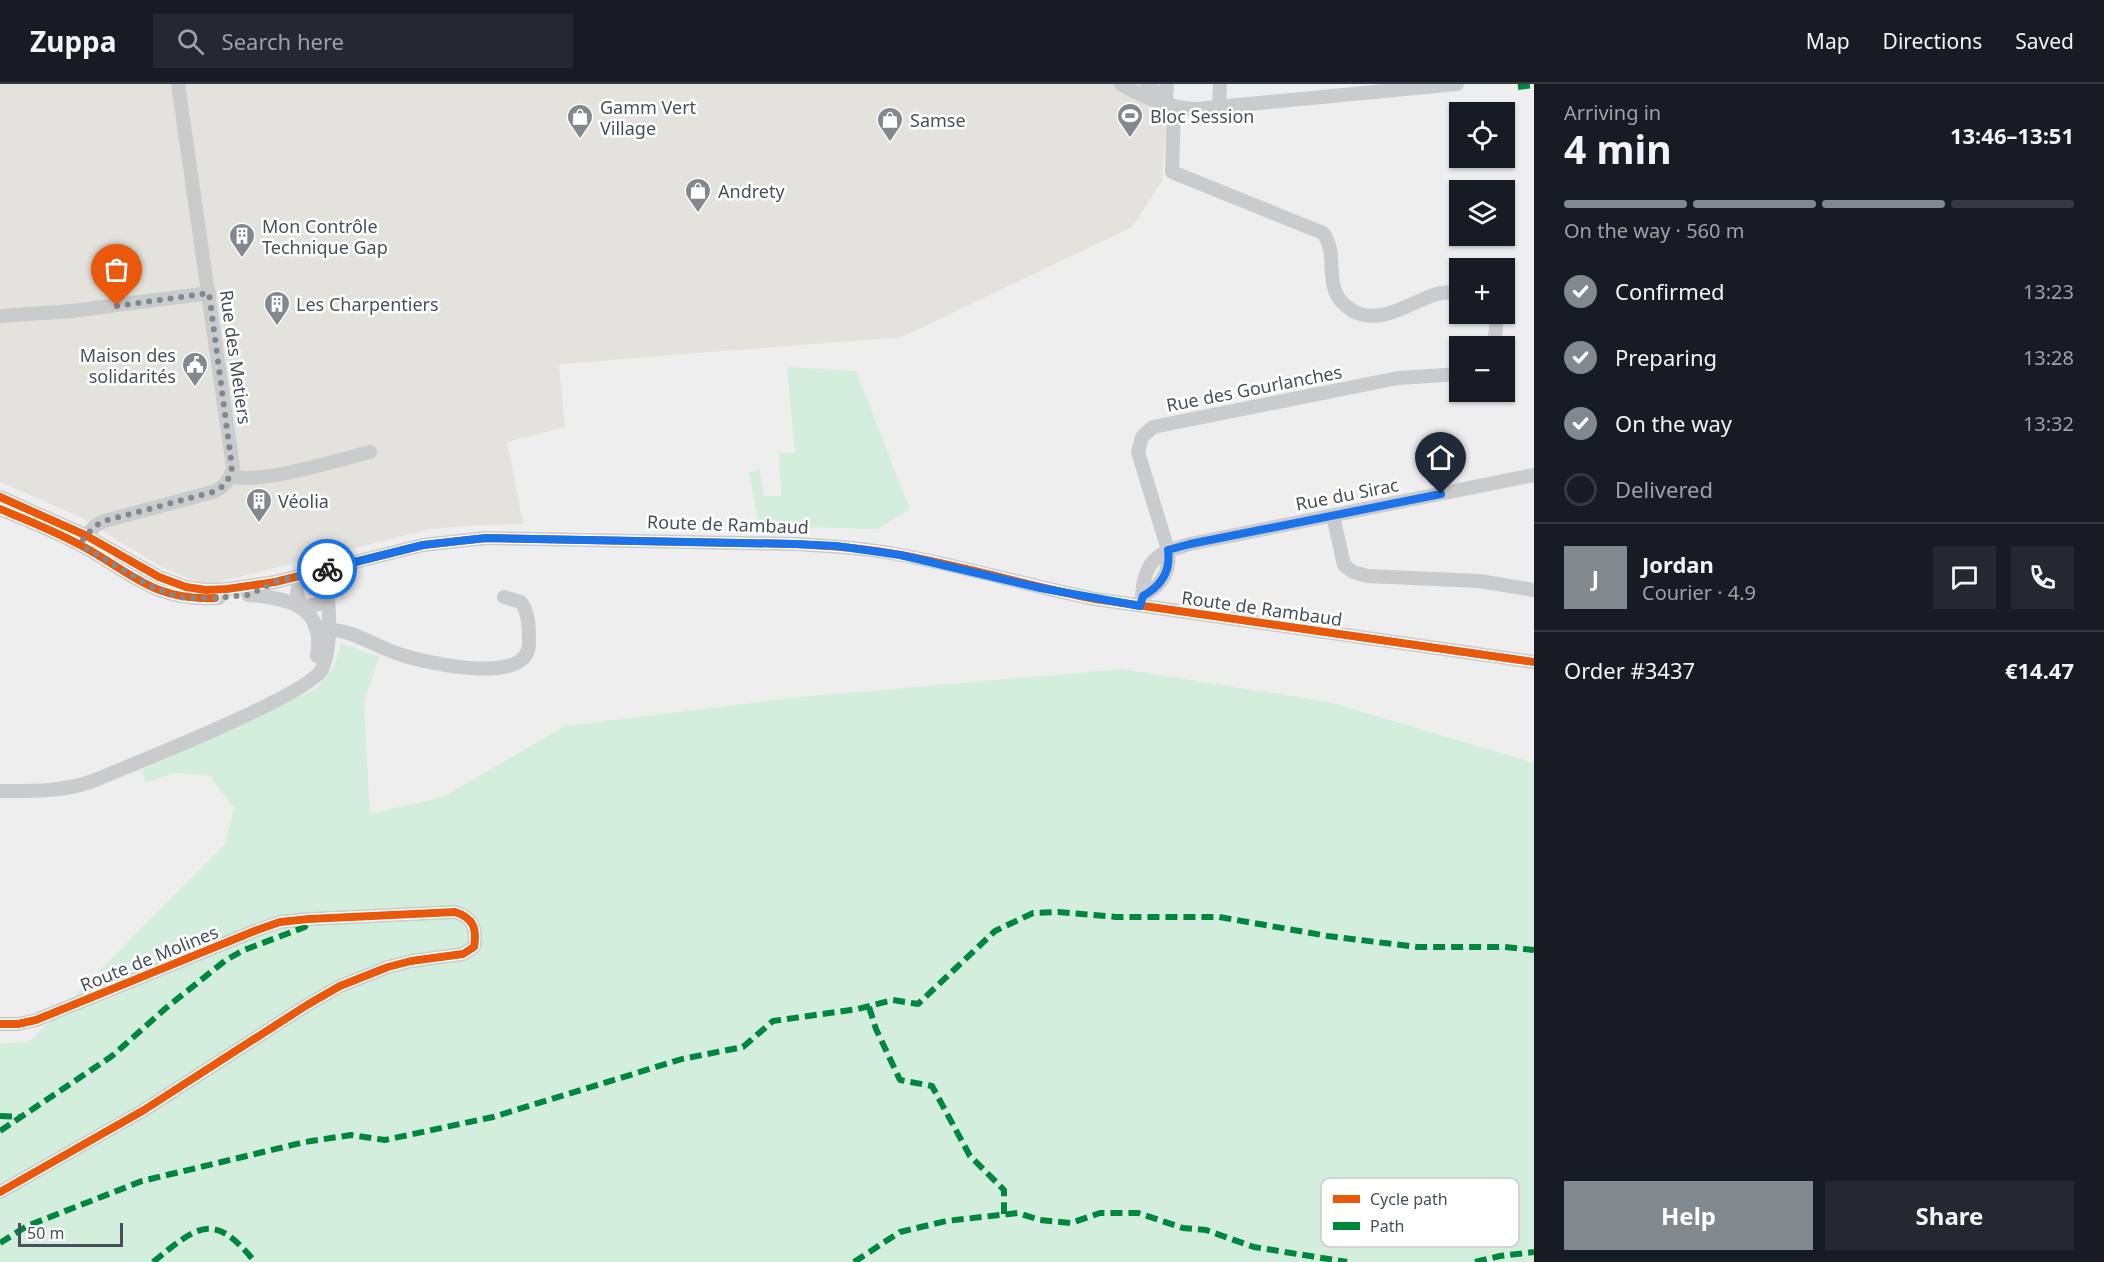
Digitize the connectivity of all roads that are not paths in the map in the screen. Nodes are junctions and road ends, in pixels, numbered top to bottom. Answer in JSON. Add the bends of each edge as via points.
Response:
{"nodes":[{"id":1,"x":178,"y":84,"type":"edge"},
{"id":2,"x":1121,"y":84,"type":"edge"},
{"id":3,"x":1147,"y":84,"type":"edge"},
{"id":4,"x":1167,"y":84,"type":"edge"},
{"id":5,"x":1220,"y":84,"type":"edge"},
{"id":6,"x":1457,"y":84,"type":"edge"},
{"id":7,"x":1170,"y":103,"type":"junction"},
{"id":8,"x":1219,"y":107,"type":"junction"},
{"id":9,"x":209,"y":293,"type":"junction"},
{"id":10,"x":1449,"y":293,"type":"edge"},
{"id":11,"x":0,"y":316,"type":"edge"},
{"id":12,"x":1449,"y":375,"type":"edge"},
{"id":13,"x":370,"y":452,"type":"dead end"},
{"id":14,"x":1534,"y":475,"type":"edge"},
{"id":15,"x":231,"y":476,"type":"junction"},
{"id":16,"x":0,"y":497,"type":"edge"},
{"id":17,"x":0,"y":504,"type":"edge"},
{"id":18,"x":0,"y":509,"type":"edge"},
{"id":19,"x":1333,"y":516,"type":"junction"},
{"id":20,"x":84,"y":540,"type":"junction"},
{"id":21,"x":1168,"y":550,"type":"junction"},
{"id":22,"x":324,"y":570,"type":"junction"},
{"id":23,"x":300,"y":576,"type":"junction"},
{"id":24,"x":275,"y":582,"type":"junction"},
{"id":25,"x":1534,"y":590,"type":"edge"},
{"id":26,"x":328,"y":593,"type":"junction"},
{"id":27,"x":248,"y":595,"type":"junction"},
{"id":28,"x":504,"y":597,"type":"dead end"},
{"id":29,"x":1142,"y":601,"type":"junction"},
{"id":30,"x":301,"y":607,"type":"junction"},
{"id":31,"x":322,"y":628,"type":"junction"},
{"id":32,"x":1534,"y":662,"type":"edge"},
{"id":33,"x":0,"y":791,"type":"edge"},
{"id":34,"x":0,"y":1024,"type":"edge"},
{"id":35,"x":0,"y":1192,"type":"edge"}],
"edges":[{"from":1,"to":9,"type":"street","name":"Rue des Metiers"},
{"from":2,"to":7,"type":"street","via":[[1142,97]]},
{"from":3,"to":7,"type":"street"},
{"from":4,"to":7,"type":"street"},
{"from":5,"to":8,"type":"street"},
{"from":6,"to":8,"type":"street"},
{"from":7,"to":8,"type":"street"},
{"from":7,"to":10,"type":"street","via":[[1172,172],[1323,233],[1331,249],[1332,281],[1340,301],[1348,308],[1372,316],[1390,314],[1437,294]]},
{"from":9,"to":11,"type":"street"},
{"from":9,"to":15,"type":"street","name":"Rue des Metiers","via":[[232,457]]},
{"from":12,"to":21,"type":"street","name":"Rue des Gourlanches","via":[[1398,378],[1153,427],[1142,437],[1138,452]]},
{"from":13,"to":15,"type":"street","via":[[260,478]]},
{"from":14,"to":19,"type":"street","name":"Rue du Sirac"},
{"from":15,"to":20,"type":"street","via":[[213,492],[104,521]]},
{"from":16,"to":20,"type":"street","name":"Route de Rambaud"},
{"from":17,"to":20,"type":"street"},
{"from":18,"to":20,"type":"street","name":"Route de Rambaud","via":[[59,534]]},
{"from":19,"to":21,"type":"street","name":"Rue du Sirac"},
{"from":19,"to":25,"type":"street","via":[[1344,565],[1353,572],[1479,581]]},
{"from":20,"to":24,"type":"street","name":"Route de Rambaud","via":[[186,586],[206,590]]},
{"from":20,"to":27,"type":"street","name":"Route de Rambaud","via":[[133,577],[169,595],[200,599]]},
{"from":21,"to":29,"type":"street","via":[[1156,556],[1149,567]]},
{"from":22,"to":23,"type":"street","name":"Route de Rambaud"},
{"from":22,"to":26,"type":"street"},
{"from":22,"to":29,"type":"street","name":"Route de Rambaud","via":[[423,545],[486,538],[795,544],[900,555],[1040,588]]},
{"from":23,"to":24,"type":"street","name":"Route de Rambaud"},
{"from":23,"to":30,"type":"street","via":[[297,593]]},
{"from":24,"to":27,"type":"street","name":"Route de Rambaud"},
{"from":26,"to":30,"type":"street","via":[[319,604]]},
{"from":26,"to":31,"type":"street"},
{"from":27,"to":30,"type":"street","via":[[286,600]]},
{"from":28,"to":31,"type":"street","via":[[521,602],[527,614],[530,645],[524,659],[510,666],[474,669],[437,663],[403,656],[350,634]]},
{"from":29,"to":32,"type":"street","name":"Route de Rambaud"},
{"from":30,"to":31,"type":"street"},
{"from":31,"to":33,"type":"street","via":[[326,655],[323,668],[293,692],[90,782],[52,791]]},
{"from":34,"to":35,"type":"street","name":"Route de Molines","via":[[36,1020],[280,922],[455,912],[465,915],[475,928],[474,947],[463,954],[400,964],[340,986],[144,1110]]}]}
